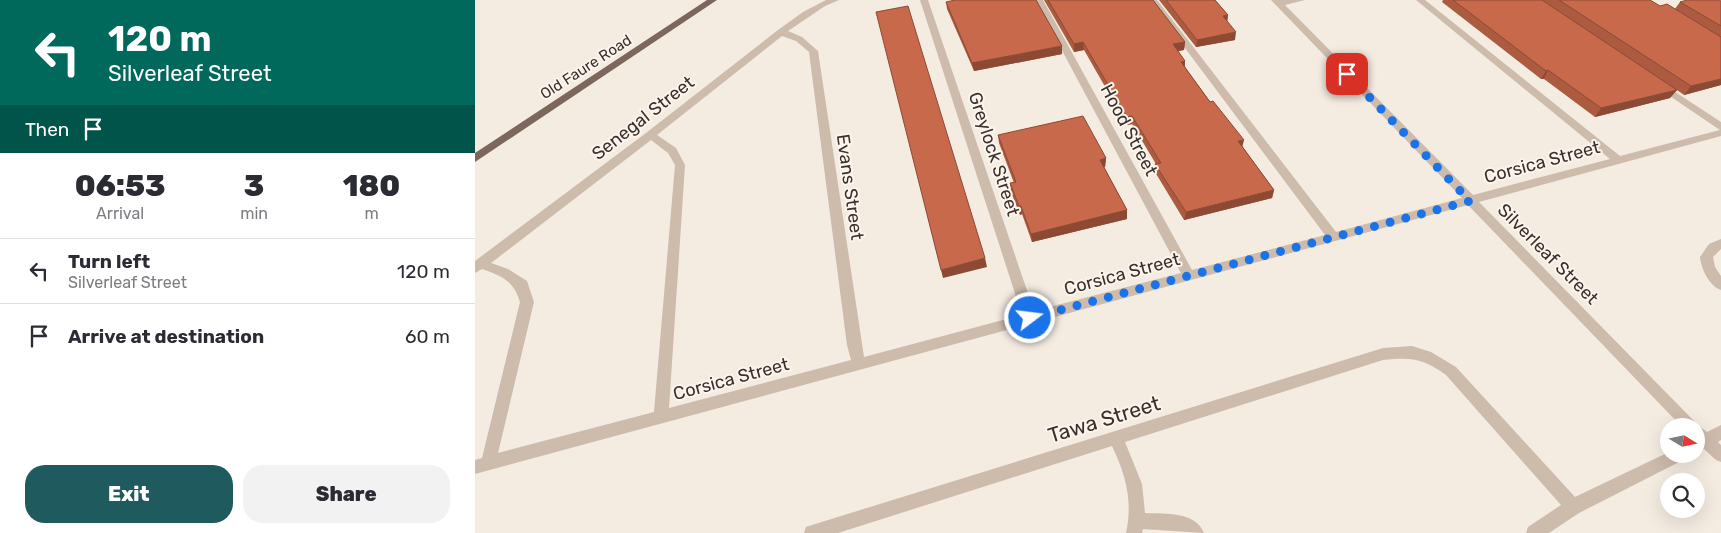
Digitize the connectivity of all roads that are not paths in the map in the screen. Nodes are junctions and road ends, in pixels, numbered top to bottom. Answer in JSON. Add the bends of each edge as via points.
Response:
{"nodes":[{"id":1,"x":713,"y":0,"type":"edge"},
{"id":2,"x":835,"y":0,"type":"edge"},
{"id":3,"x":924,"y":0,"type":"edge"},
{"id":4,"x":1039,"y":0,"type":"edge"},
{"id":5,"x":1153,"y":0,"type":"edge"},
{"id":6,"x":1301,"y":0,"type":"edge"},
{"id":7,"x":1420,"y":0,"type":"edge"},
{"id":8,"x":1277,"y":2,"type":"edge"},
{"id":9,"x":781,"y":32,"type":"junction"},
{"id":10,"x":1649,"y":78,"type":"edge"},
{"id":11,"x":1721,"y":127,"type":"edge"},
{"id":12,"x":1721,"y":134,"type":"edge"},
{"id":13,"x":650,"y":135,"type":"junction"},
{"id":14,"x":475,"y":158,"type":"edge"},
{"id":15,"x":1619,"y":161,"type":"junction"},
{"id":16,"x":1470,"y":201,"type":"junction"},
{"id":17,"x":1333,"y":237,"type":"junction"},
{"id":18,"x":1721,"y":244,"type":"edge"},
{"id":19,"x":478,"y":266,"type":"edge"},
{"id":20,"x":1189,"y":276,"type":"junction"},
{"id":21,"x":1721,"y":285,"type":"edge"},
{"id":22,"x":1030,"y":318,"type":"junction"},
{"id":23,"x":859,"y":364,"type":"junction"},
{"id":24,"x":661,"y":418,"type":"junction"},
{"id":25,"x":1683,"y":418,"type":"edge"},
{"id":26,"x":1721,"y":432,"type":"edge"},
{"id":27,"x":1115,"y":437,"type":"junction"},
{"id":28,"x":1705,"y":437,"type":"edge"},
{"id":29,"x":1705,"y":443,"type":"edge"},
{"id":30,"x":1721,"y":454,"type":"edge"},
{"id":31,"x":1662,"y":463,"type":"edge"},
{"id":32,"x":481,"y":466,"type":"edge"},
{"id":33,"x":1573,"y":507,"type":"junction"},
{"id":34,"x":1136,"y":527,"type":"edge"},
{"id":35,"x":812,"y":533,"type":"edge"},
{"id":36,"x":1196,"y":533,"type":"edge"},
{"id":37,"x":1534,"y":533,"type":"edge"}],
"edges":[{"from":1,"to":14,"type":"main road","name":"Old Faure Road"},
{"from":2,"to":9,"type":"street","name":"Senegal Street","via":[[822,4]]},
{"from":3,"to":22,"type":"street","name":"Greylock Street"},
{"from":4,"to":20,"type":"street","name":"Hood Street"},
{"from":5,"to":17,"type":"street"},
{"from":6,"to":8,"type":"street"},
{"from":7,"to":15,"type":"street"},
{"from":8,"to":16,"type":"street","name":"Silverleaf Street"},
{"from":9,"to":13,"type":"street","name":"Senegal Street"},
{"from":9,"to":23,"type":"street","name":"Evans Street","via":[[799,39],[813,51]]},
{"from":10,"to":11,"type":"street"},
{"from":12,"to":15,"type":"street","name":"Corsica Street"},
{"from":13,"to":19,"type":"street","name":"Senegal Street"},
{"from":13,"to":24,"type":"street","via":[[667,143],[680,164]]},
{"from":15,"to":16,"type":"street","name":"Corsica Street"},
{"from":16,"to":17,"type":"street","name":"Corsica Street"},
{"from":16,"to":25,"type":"street","name":"Silverleaf Street"},
{"from":17,"to":20,"type":"street","name":"Corsica Street"},
{"from":18,"to":21,"type":"street","via":[[1711,249],[1706,261]]},
{"from":19,"to":32,"type":"street","via":[[504,272],[522,285],[527,302]]},
{"from":20,"to":22,"type":"street","name":"Corsica Street"},
{"from":22,"to":23,"type":"street","name":"Corsica Street"},
{"from":23,"to":24,"type":"street","name":"Corsica Street"},
{"from":24,"to":32,"type":"street","name":"Corsica Street"},
{"from":26,"to":28,"type":"street"},
{"from":27,"to":33,"type":"street","name":"Tawa Street","via":[[1383,354],[1409,351],[1436,360],[1451,371]]},
{"from":27,"to":34,"type":"street","via":[[1130,466],[1137,492]]},
{"from":27,"to":35,"type":"street","name":"Tawa Street"},
{"from":29,"to":30,"type":"street"},
{"from":31,"to":33,"type":"street"},
{"from":33,"to":37,"type":"street"},
{"from":34,"to":36,"type":"street","via":[[1182,524]]}]}
